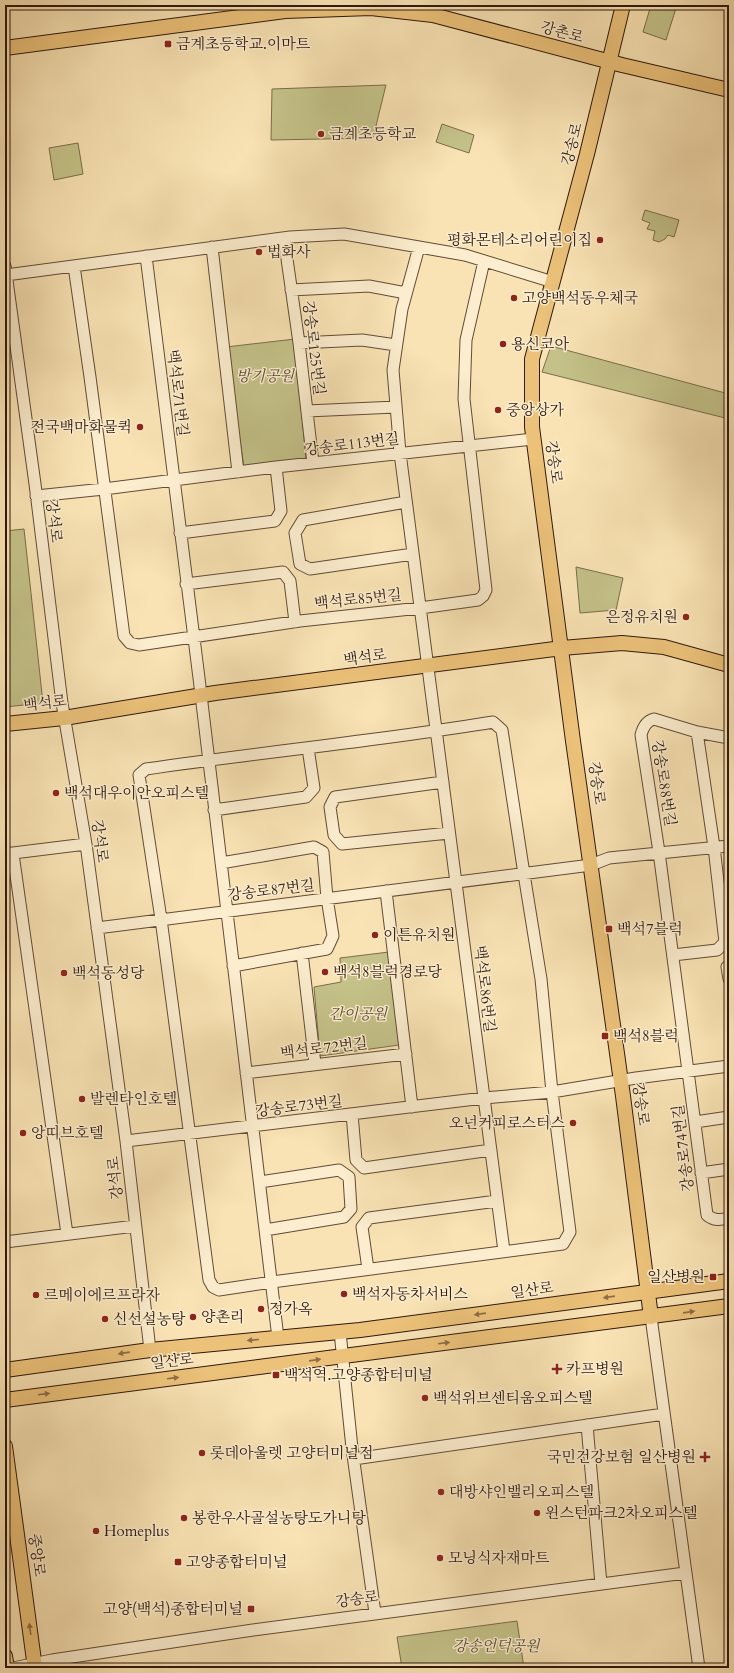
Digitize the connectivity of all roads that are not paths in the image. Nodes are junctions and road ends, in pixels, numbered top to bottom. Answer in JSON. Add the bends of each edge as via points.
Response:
{"nodes":[{"id":1,"x":623,"y":5,"type":"edge"},
{"id":2,"x":5,"y":48,"type":"edge"},
{"id":3,"x":610,"y":62,"type":"junction"},
{"id":4,"x":729,"y":90,"type":"edge"},
{"id":5,"x":284,"y":238,"type":"junction"},
{"id":6,"x":212,"y":247,"type":"junction"},
{"id":7,"x":419,"y":247,"type":"junction"},
{"id":8,"x":146,"y":256,"type":"junction"},
{"id":9,"x":484,"y":261,"type":"junction"},
{"id":10,"x":74,"y":266,"type":"junction"},
{"id":11,"x":6,"y":270,"type":"edge"},
{"id":12,"x":553,"y":282,"type":"junction"},
{"id":13,"x":292,"y":290,"type":"junction"},
{"id":14,"x":406,"y":293,"type":"junction"},
{"id":15,"x":299,"y":343,"type":"junction"},
{"id":16,"x":396,"y":345,"type":"junction"},
{"id":17,"x":396,"y":407,"type":"junction"},
{"id":18,"x":307,"y":411,"type":"junction"},
{"id":19,"x":533,"y":439,"type":"junction"},
{"id":20,"x":469,"y":445,"type":"junction"},
{"id":21,"x":400,"y":453,"type":"junction"},
{"id":22,"x":313,"y":463,"type":"junction"},
{"id":23,"x":276,"y":467,"type":"junction"},
{"id":24,"x":238,"y":472,"type":"junction"},
{"id":25,"x":173,"y":480,"type":"junction"},
{"id":26,"x":104,"y":489,"type":"junction"},
{"id":27,"x":36,"y":496,"type":"junction"},
{"id":28,"x":406,"y":502,"type":"junction"},
{"id":29,"x":180,"y":533,"type":"junction"},
{"id":30,"x":413,"y":554,"type":"junction"},
{"id":31,"x":186,"y":584,"type":"junction"},
{"id":32,"x":420,"y":608,"type":"junction"},
{"id":33,"x":297,"y":621,"type":"junction"},
{"id":34,"x":193,"y":637,"type":"junction"},
{"id":35,"x":562,"y":648,"type":"junction"},
{"id":36,"x":729,"y":665,"type":"edge"},
{"id":37,"x":428,"y":666,"type":"junction"},
{"id":38,"x":201,"y":696,"type":"junction"},
{"id":39,"x":64,"y":718,"type":"junction"},
{"id":40,"x":5,"y":724,"type":"edge"},
{"id":41,"x":436,"y":732,"type":"junction"},
{"id":42,"x":697,"y":732,"type":"junction"},
{"id":43,"x":729,"y":738,"type":"edge"},
{"id":44,"x":309,"y":748,"type":"junction"},
{"id":45,"x":208,"y":760,"type":"junction"},
{"id":46,"x":443,"y":782,"type":"junction"},
{"id":47,"x":214,"y":810,"type":"junction"},
{"id":48,"x":449,"y":833,"type":"junction"},
{"id":49,"x":86,"y":844,"type":"junction"},
{"id":50,"x":729,"y":846,"type":"edge"},
{"id":51,"x":714,"y":847,"type":"junction"},
{"id":52,"x":659,"y":852,"type":"junction"},
{"id":53,"x":9,"y":854,"type":"edge"},
{"id":54,"x":221,"y":863,"type":"junction"},
{"id":55,"x":592,"y":865,"type":"junction"},
{"id":56,"x":524,"y":874,"type":"junction"},
{"id":57,"x":456,"y":882,"type":"junction"},
{"id":58,"x":386,"y":891,"type":"junction"},
{"id":59,"x":327,"y":898,"type":"junction"},
{"id":60,"x":227,"y":911,"type":"junction"},
{"id":61,"x":161,"y":919,"type":"junction"},
{"id":62,"x":97,"y":928,"type":"junction"},
{"id":63,"x":302,"y":953,"type":"junction"},
{"id":64,"x":674,"y":959,"type":"junction"},
{"id":65,"x":233,"y":966,"type":"junction"},
{"id":66,"x":728,"y":967,"type":"edge"},
{"id":67,"x":729,"y":979,"type":"edge"},
{"id":68,"x":406,"y":1054,"type":"junction"},
{"id":69,"x":315,"y":1064,"type":"junction"},
{"id":70,"x":729,"y":1066,"type":"edge"},
{"id":71,"x":688,"y":1072,"type":"junction"},
{"id":72,"x":246,"y":1073,"type":"junction"},
{"id":73,"x":621,"y":1082,"type":"junction"},
{"id":74,"x":552,"y":1092,"type":"junction"},
{"id":75,"x":484,"y":1098,"type":"junction"},
{"id":76,"x":412,"y":1107,"type":"junction"},
{"id":77,"x":352,"y":1114,"type":"junction"},
{"id":78,"x":729,"y":1117,"type":"edge"},
{"id":79,"x":695,"y":1122,"type":"junction"},
{"id":80,"x":253,"y":1126,"type":"junction"},
{"id":81,"x":189,"y":1134,"type":"junction"},
{"id":82,"x":126,"y":1141,"type":"junction"},
{"id":83,"x":491,"y":1150,"type":"junction"},
{"id":84,"x":729,"y":1169,"type":"edge"},
{"id":85,"x":701,"y":1173,"type":"junction"},
{"id":86,"x":260,"y":1182,"type":"junction"},
{"id":87,"x":497,"y":1201,"type":"junction"},
{"id":88,"x":729,"y":1218,"type":"edge"},
{"id":89,"x":135,"y":1226,"type":"junction"},
{"id":90,"x":265,"y":1230,"type":"junction"},
{"id":91,"x":67,"y":1234,"type":"junction"},
{"id":92,"x":5,"y":1242,"type":"edge"},
{"id":93,"x":504,"y":1251,"type":"junction"},
{"id":94,"x":364,"y":1269,"type":"junction"},
{"id":95,"x":729,"y":1281,"type":"edge"},
{"id":96,"x":272,"y":1282,"type":"junction"},
{"id":97,"x":647,"y":1292,"type":"junction"},
{"id":98,"x":729,"y":1306,"type":"edge"},
{"id":99,"x":651,"y":1317,"type":"junction"},
{"id":100,"x":340,"y":1332,"type":"junction"},
{"id":101,"x":278,"y":1338,"type":"junction"},
{"id":102,"x":150,"y":1350,"type":"junction"},
{"id":103,"x":342,"y":1357,"type":"junction"},
{"id":104,"x":5,"y":1370,"type":"edge"},
{"id":105,"x":5,"y":1400,"type":"edge"},
{"id":106,"x":664,"y":1414,"type":"junction"},
{"id":107,"x":587,"y":1425,"type":"junction"},
{"id":108,"x":5,"y":1446,"type":"edge"},
{"id":109,"x":354,"y":1459,"type":"junction"},
{"id":110,"x":686,"y":1573,"type":"junction"},
{"id":111,"x":601,"y":1584,"type":"junction"},
{"id":112,"x":375,"y":1613,"type":"junction"},
{"id":113,"x":5,"y":1656,"type":"edge"},
{"id":114,"x":35,"y":1666,"type":"edge"},
{"id":115,"x":7,"y":1668,"type":"edge"},
{"id":116,"x":13,"y":1668,"type":"edge"},
{"id":117,"x":699,"y":1668,"type":"edge"}],
"edges":[{"from":1,"to":3,"type":"main road","name":"강송로"},
{"from":2,"to":3,"type":"main road","name":"강촌로","via":[[285,11],[371,8],[433,15]]},
{"from":3,"to":4,"type":"main road","name":"강촌로"},
{"from":3,"to":12,"type":"main road","name":"강송로"},
{"from":5,"to":6,"type":"street"},
{"from":5,"to":7,"type":"street","via":[[344,234]]},
{"from":5,"to":13,"type":"street","name":"강송로125번길"},
{"from":6,"to":8,"type":"street"},
{"from":6,"to":24,"type":"street"},
{"from":7,"to":9,"type":"street"},
{"from":7,"to":14,"type":"street","name":"백석로85번길"},
{"from":8,"to":10,"type":"street"},
{"from":8,"to":25,"type":"street","name":"백석로71번길"},
{"from":9,"to":12,"type":"street"},
{"from":9,"to":20,"type":"street","via":[[466,340],[464,399]]},
{"from":10,"to":11,"type":"street"},
{"from":10,"to":26,"type":"street"},
{"from":11,"to":27,"type":"street","name":"강석로"},
{"from":12,"to":19,"type":"main road","name":"강송로","via":[[532,359]]},
{"from":13,"to":14,"type":"street","via":[[370,286]]},
{"from":13,"to":15,"type":"street","name":"강송로125번길"},
{"from":14,"to":16,"type":"street","name":"백석로85번길"},
{"from":15,"to":16,"type":"street","via":[[362,340]]},
{"from":15,"to":18,"type":"street","name":"강송로125번길"},
{"from":16,"to":17,"type":"street","name":"백석로85번길","via":[[393,370]]},
{"from":17,"to":18,"type":"street"},
{"from":17,"to":21,"type":"street","name":"백석로85번길"},
{"from":18,"to":22,"type":"street","name":"강송로125번길"},
{"from":19,"to":20,"type":"street","name":"강송로113번길"},
{"from":19,"to":35,"type":"main road","name":"강송로"},
{"from":20,"to":21,"type":"street","name":"강송로113번길"},
{"from":20,"to":32,"type":"street","via":[[486,590],[478,600]]},
{"from":21,"to":22,"type":"street","name":"강송로113번길"},
{"from":21,"to":28,"type":"street","name":"백석로85번길"},
{"from":22,"to":23,"type":"street","name":"강송로113번길"},
{"from":23,"to":24,"type":"street","name":"강송로113번길"},
{"from":23,"to":29,"type":"street","via":[[281,512],[274,521]]},
{"from":24,"to":25,"type":"street","name":"강송로113번길"},
{"from":25,"to":26,"type":"street","name":"강송로113번길"},
{"from":25,"to":29,"type":"street","name":"백석로71번길"},
{"from":26,"to":27,"type":"street","name":"강송로113번길"},
{"from":26,"to":34,"type":"street","via":[[124,636],[130,643],[139,645]]},
{"from":27,"to":39,"type":"street","name":"강석로"},
{"from":28,"to":30,"type":"street","name":"백석로85번길"},
{"from":28,"to":30,"type":"street","via":[[303,520],[295,533],[300,564],[310,569]]},
{"from":29,"to":31,"type":"street","name":"백석로71번길"},
{"from":30,"to":32,"type":"street","name":"백석로85번길"},
{"from":31,"to":33,"type":"street","via":[[283,572],[290,581]]},
{"from":31,"to":34,"type":"street","name":"백석로71번길"},
{"from":32,"to":33,"type":"street","name":"백석로85번길"},
{"from":32,"to":37,"type":"street","name":"백석로85번길"},
{"from":33,"to":34,"type":"street"},
{"from":34,"to":38,"type":"street","name":"백석로71번길"},
{"from":35,"to":36,"type":"main road","name":"백석로","via":[[622,643],[664,647]]},
{"from":35,"to":37,"type":"main road","name":"백석로"},
{"from":35,"to":55,"type":"main road","name":"강송로"},
{"from":37,"to":38,"type":"main road","name":"백석로"},
{"from":37,"to":41,"type":"street","name":"백석로86번길"},
{"from":38,"to":39,"type":"main road","name":"백석로"},
{"from":38,"to":45,"type":"street"},
{"from":39,"to":40,"type":"main road","name":"백석로"},
{"from":39,"to":49,"type":"street","name":"강석로"},
{"from":41,"to":44,"type":"street"},
{"from":41,"to":46,"type":"street","name":"백석로86번길"},
{"from":41,"to":56,"type":"street","via":[[493,722],[502,730]]},
{"from":42,"to":43,"type":"street"},
{"from":42,"to":51,"type":"street"},
{"from":42,"to":52,"type":"street","name":"강송로88번길","via":[[654,719],[643,727],[641,735]]},
{"from":44,"to":45,"type":"street"},
{"from":44,"to":47,"type":"street","via":[[314,788],[306,797]]},
{"from":45,"to":47,"type":"street"},
{"from":45,"to":61,"type":"street","via":[[146,769],[139,776]]},
{"from":46,"to":48,"type":"street","name":"백석로86번길"},
{"from":46,"to":48,"type":"street","via":[[335,797],[330,806],[334,835],[342,844]]},
{"from":47,"to":54,"type":"street"},
{"from":48,"to":57,"type":"street","name":"백석로86번길"},
{"from":49,"to":53,"type":"street"},
{"from":49,"to":62,"type":"street","name":"강석로"},
{"from":50,"to":51,"type":"street"},
{"from":51,"to":52,"type":"street"},
{"from":51,"to":64,"type":"street","via":[[725,942],[717,950]]},
{"from":52,"to":55,"type":"street","via":[[610,858]]},
{"from":52,"to":64,"type":"street","name":"강송로88번길"},
{"from":53,"to":91,"type":"street"},
{"from":54,"to":59,"type":"street","via":[[314,847],[323,852]]},
{"from":54,"to":60,"type":"street"},
{"from":55,"to":56,"type":"street","name":"강송로87번길"},
{"from":55,"to":73,"type":"main road","name":"강송로"},
{"from":56,"to":57,"type":"street","name":"강송로87번길"},
{"from":56,"to":74,"type":"street","via":[[541,979]]},
{"from":57,"to":58,"type":"street","name":"강송로87번길"},
{"from":57,"to":75,"type":"street","name":"백석로86번길"},
{"from":58,"to":59,"type":"street","name":"강송로87번길"},
{"from":58,"to":68,"type":"street"},
{"from":59,"to":60,"type":"street","name":"강송로87번길"},
{"from":59,"to":63,"type":"street","via":[[333,936],[327,949]]},
{"from":60,"to":61,"type":"street","name":"강송로87번길"},
{"from":60,"to":65,"type":"street"},
{"from":61,"to":62,"type":"street","name":"강송로87번길"},
{"from":61,"to":81,"type":"street"},
{"from":62,"to":82,"type":"street","name":"강석로"},
{"from":63,"to":65,"type":"street"},
{"from":63,"to":69,"type":"street"},
{"from":64,"to":71,"type":"street","name":"강송로74번길"},
{"from":65,"to":72,"type":"street"},
{"from":66,"to":67,"type":"street"},
{"from":68,"to":69,"type":"street","name":"백석로72번길"},
{"from":68,"to":76,"type":"street"},
{"from":69,"to":72,"type":"street","name":"백석로72번길"},
{"from":70,"to":71,"type":"street"},
{"from":71,"to":73,"type":"street"},
{"from":71,"to":79,"type":"street","name":"강송로74번길"},
{"from":72,"to":80,"type":"street"},
{"from":73,"to":74,"type":"street","name":"강송로73번길"},
{"from":73,"to":97,"type":"main road","name":"강송로"},
{"from":74,"to":75,"type":"street","name":"강송로73번길"},
{"from":74,"to":93,"type":"street","via":[[570,1232],[563,1244]]},
{"from":75,"to":76,"type":"street","name":"강송로73번길"},
{"from":75,"to":83,"type":"street","name":"백석로86번길"},
{"from":76,"to":77,"type":"street","name":"강송로73번길"},
{"from":77,"to":80,"type":"street","name":"강송로73번길"},
{"from":77,"to":83,"type":"street","via":[[356,1160],[364,1168]]},
{"from":78,"to":79,"type":"street"},
{"from":79,"to":85,"type":"street","name":"강송로74번길"},
{"from":80,"to":81,"type":"street","name":"강송로73번길"},
{"from":80,"to":86,"type":"street"},
{"from":81,"to":82,"type":"street","name":"강송로73번길"},
{"from":81,"to":96,"type":"street","via":[[209,1280],[213,1287],[219,1290]]},
{"from":82,"to":89,"type":"street","name":"강석로"},
{"from":83,"to":87,"type":"street","name":"백석로86번길"},
{"from":84,"to":85,"type":"street"},
{"from":85,"to":88,"type":"street","name":"강송로74번길","via":[[706,1215],[717,1220]]},
{"from":86,"to":90,"type":"street"},
{"from":86,"to":90,"type":"street","via":[[339,1170],[349,1177],[351,1209],[344,1218]]},
{"from":87,"to":93,"type":"street","name":"백석로86번길"},
{"from":87,"to":94,"type":"street","via":[[369,1218],[362,1227]]},
{"from":89,"to":91,"type":"street"},
{"from":89,"to":102,"type":"street","name":"강석로"},
{"from":90,"to":96,"type":"street"},
{"from":91,"to":92,"type":"street"},
{"from":93,"to":94,"type":"street"},
{"from":94,"to":96,"type":"street"},
{"from":95,"to":97,"type":"main road","name":"일산로"},
{"from":96,"to":101,"type":"street"},
{"from":97,"to":99,"type":"main road","name":"강송로"},
{"from":97,"to":100,"type":"main road","name":"일산로","one_way":true},
{"from":99,"to":98,"type":"main road","name":"일산로","one_way":true},
{"from":103,"to":99,"type":"main road","name":"일산로","one_way":true},
{"from":99,"to":106,"type":"street","name":"강송로"},
{"from":100,"to":101,"type":"main road","name":"일산로"},
{"from":100,"to":103,"type":"street"},
{"from":101,"to":102,"type":"main road","name":"일산로","one_way":true},
{"from":102,"to":104,"type":"main road","name":"일산로","one_way":true},
{"from":105,"to":103,"type":"main road","name":"일산로","one_way":true},
{"from":103,"to":109,"type":"street"},
{"from":106,"to":107,"type":"street"},
{"from":106,"to":110,"type":"street","name":"강송로"},
{"from":107,"to":109,"type":"street"},
{"from":107,"to":111,"type":"street"},
{"from":114,"to":108,"type":"main road","name":"중앙로","one_way":true},
{"from":109,"to":112,"type":"street"},
{"from":110,"to":111,"type":"street","name":"강송로"},
{"from":110,"to":117,"type":"street","name":"강송로"},
{"from":111,"to":112,"type":"street","name":"강송로"},
{"from":112,"to":114,"type":"street","name":"강송로","via":[[52,1660]]},
{"from":113,"to":115,"type":"main road"},
{"from":114,"to":116,"type":"street","name":"강송로"}]}
